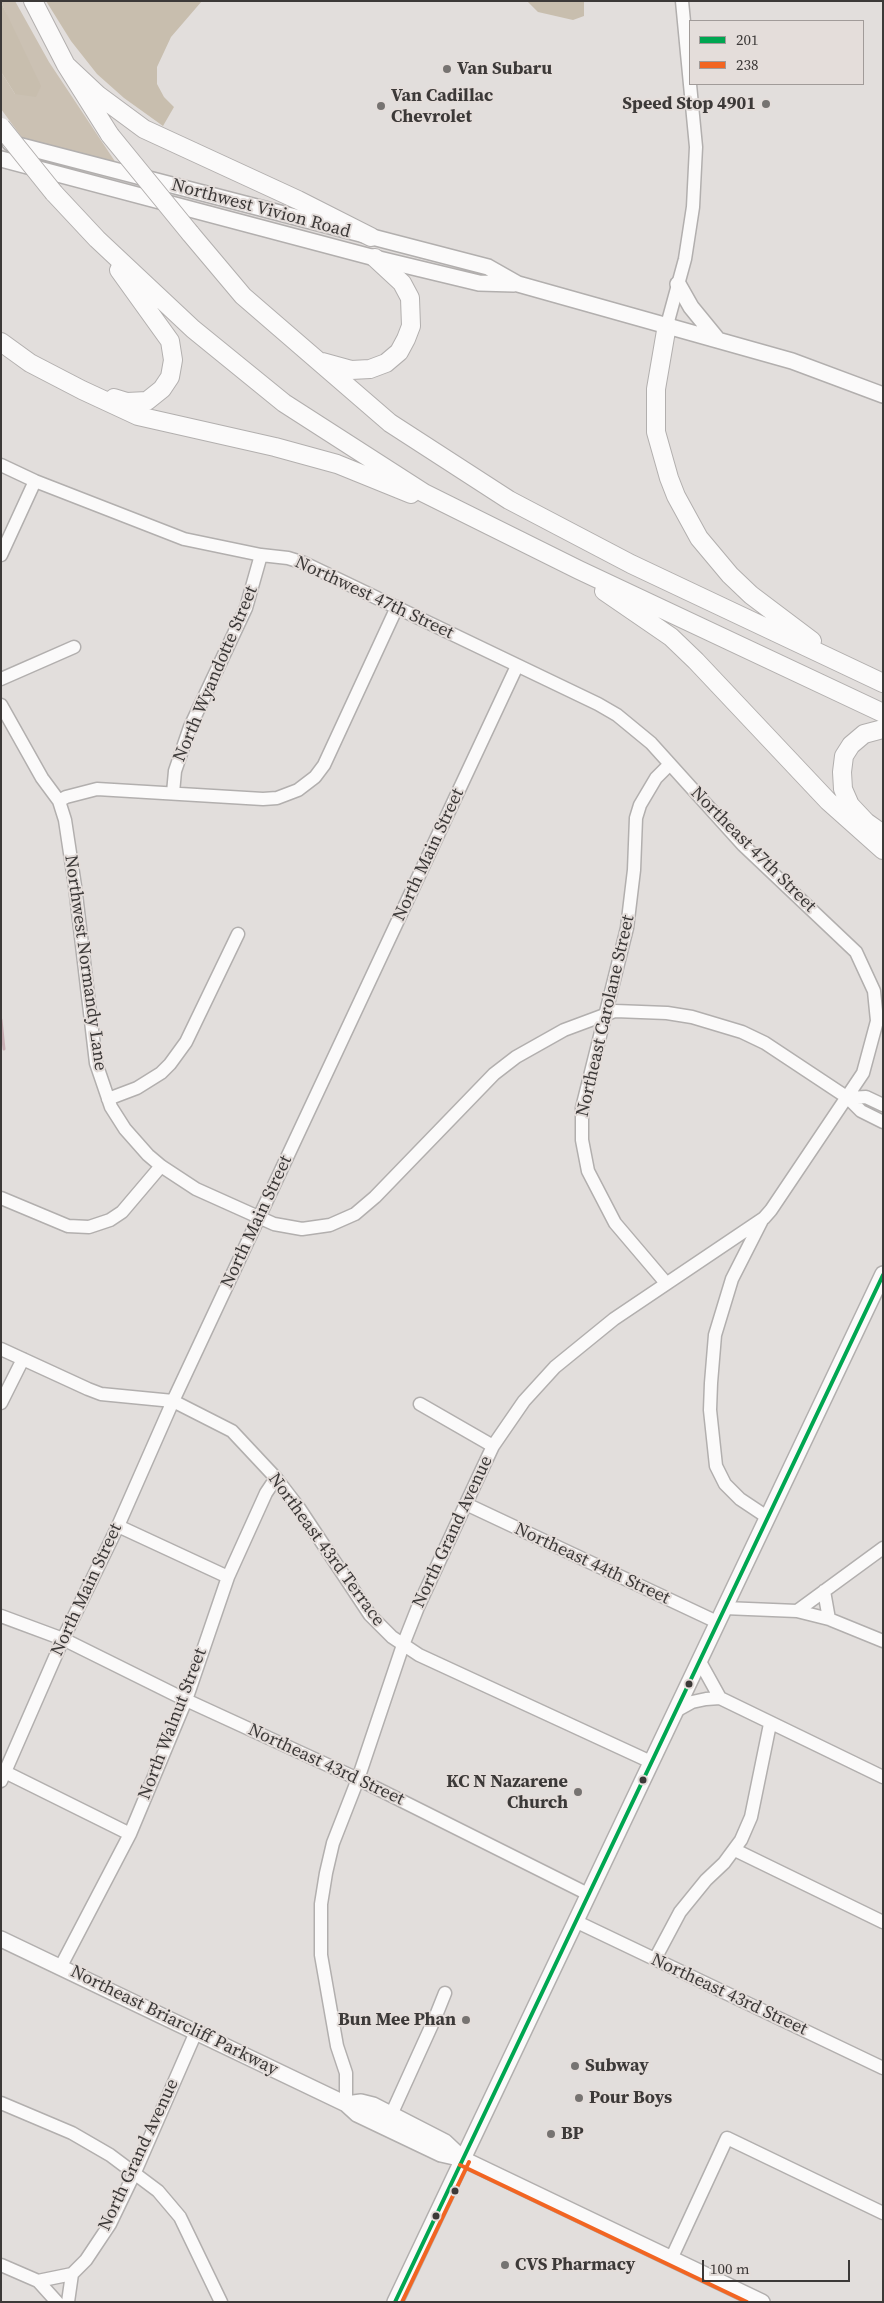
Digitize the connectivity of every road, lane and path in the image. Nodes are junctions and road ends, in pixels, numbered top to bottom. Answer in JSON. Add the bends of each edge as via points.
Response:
{"nodes":[{"id":1,"x":33,"y":1,"type":"edge"},
{"id":2,"x":682,"y":1,"type":"edge"},
{"id":3,"x":66,"y":65,"type":"junction"},
{"id":4,"x":689,"y":74,"type":"edge"},
{"id":5,"x":690,"y":85,"type":"edge"},
{"id":6,"x":1,"y":127,"type":"edge"},
{"id":7,"x":1,"y":141,"type":"edge"},
{"id":8,"x":1,"y":159,"type":"edge"},
{"id":9,"x":371,"y":237,"type":"junction"},
{"id":10,"x":97,"y":239,"type":"junction"},
{"id":11,"x":375,"y":258,"type":"junction"},
{"id":12,"x":518,"y":284,"type":"junction"},
{"id":13,"x":678,"y":284,"type":"junction"},
{"id":14,"x":667,"y":325,"type":"junction"},
{"id":15,"x":1,"y":334,"type":"edge"},
{"id":16,"x":718,"y":340,"type":"junction"},
{"id":17,"x":1,"y":342,"type":"edge"},
{"id":18,"x":317,"y":361,"type":"junction"},
{"id":19,"x":883,"y":395,"type":"edge"},
{"id":20,"x":1,"y":466,"type":"edge"},
{"id":21,"x":35,"y":481,"type":"junction"},
{"id":22,"x":481,"y":521,"type":"junction"},
{"id":23,"x":1,"y":555,"type":"edge"},
{"id":24,"x":261,"y":555,"type":"junction"},
{"id":25,"x":579,"y":570,"type":"junction"},
{"id":26,"x":397,"y":607,"type":"junction"},
{"id":27,"x":74,"y":647,"type":"dead end"},
{"id":28,"x":838,"y":661,"type":"junction"},
{"id":29,"x":517,"y":666,"type":"junction"},
{"id":30,"x":1,"y":680,"type":"edge"},
{"id":31,"x":883,"y":683,"type":"edge"},
{"id":32,"x":1,"y":705,"type":"edge"},
{"id":33,"x":883,"y":713,"type":"edge"},
{"id":34,"x":883,"y":729,"type":"edge"},
{"id":35,"x":670,"y":764,"type":"junction"},
{"id":36,"x":173,"y":793,"type":"junction"},
{"id":37,"x":59,"y":801,"type":"junction"},
{"id":38,"x":883,"y":834,"type":"edge"},
{"id":39,"x":883,"y":850,"type":"edge"},
{"id":40,"x":238,"y":934,"type":"dead end"},
{"id":41,"x":608,"y":1000,"type":"junction"},
{"id":42,"x":618,"y":1011,"type":"junction"},
{"id":43,"x":604,"y":1015,"type":"junction"},
{"id":44,"x":588,"y":1020,"type":"junction"},
{"id":45,"x":600,"y":1033,"type":"junction"},
{"id":46,"x":848,"y":1098,"type":"junction"},
{"id":47,"x":108,"y":1099,"type":"junction"},
{"id":48,"x":883,"y":1105,"type":"edge"},
{"id":49,"x":883,"y":1122,"type":"edge"},
{"id":50,"x":161,"y":1166,"type":"junction"},
{"id":51,"x":1,"y":1198,"type":"edge"},
{"id":52,"x":260,"y":1218,"type":"junction"},
{"id":53,"x":764,"y":1218,"type":"junction"},
{"id":54,"x":733,"y":1238,"type":"junction"},
{"id":55,"x":746,"y":1250,"type":"junction"},
{"id":56,"x":883,"y":1274,"type":"edge"},
{"id":57,"x":666,"y":1283,"type":"junction"},
{"id":58,"x":1,"y":1349,"type":"edge"},
{"id":59,"x":23,"y":1359,"type":"junction"},
{"id":60,"x":173,"y":1401,"type":"junction"},
{"id":61,"x":1,"y":1404,"type":"edge"},
{"id":62,"x":420,"y":1404,"type":"dead end"},
{"id":63,"x":494,"y":1446,"type":"junction"},
{"id":64,"x":276,"y":1478,"type":"junction"},
{"id":65,"x":466,"y":1504,"type":"junction"},
{"id":66,"x":767,"y":1517,"type":"junction"},
{"id":67,"x":118,"y":1526,"type":"junction"},
{"id":68,"x":883,"y":1548,"type":"edge"},
{"id":69,"x":228,"y":1577,"type":"junction"},
{"id":70,"x":824,"y":1591,"type":"junction"},
{"id":71,"x":724,"y":1608,"type":"junction"},
{"id":72,"x":797,"y":1611,"type":"junction"},
{"id":73,"x":1,"y":1616,"type":"edge"},
{"id":74,"x":829,"y":1619,"type":"junction"},
{"id":75,"x":717,"y":1622,"type":"junction"},
{"id":76,"x":63,"y":1639,"type":"junction"},
{"id":77,"x":883,"y":1641,"type":"edge"},
{"id":78,"x":403,"y":1645,"type":"junction"},
{"id":79,"x":699,"y":1660,"type":"junction"},
{"id":80,"x":720,"y":1698,"type":"junction"},
{"id":81,"x":186,"y":1700,"type":"junction"},
{"id":82,"x":674,"y":1712,"type":"junction"},
{"id":83,"x":770,"y":1724,"type":"junction"},
{"id":84,"x":650,"y":1762,"type":"junction"},
{"id":85,"x":3,"y":1776,"type":"edge"},
{"id":86,"x":883,"y":1777,"type":"edge"},
{"id":87,"x":358,"y":1779,"type":"junction"},
{"id":88,"x":130,"y":1834,"type":"junction"},
{"id":89,"x":735,"y":1850,"type":"junction"},
{"id":90,"x":588,"y":1894,"type":"junction"},
{"id":91,"x":575,"y":1921,"type":"junction"},
{"id":92,"x":883,"y":1922,"type":"edge"},
{"id":93,"x":1,"y":1939,"type":"edge"},
{"id":94,"x":655,"y":1959,"type":"junction"},
{"id":95,"x":60,"y":1966,"type":"junction"},
{"id":96,"x":445,"y":1993,"type":"dead end"},
{"id":97,"x":196,"y":2032,"type":"junction"},
{"id":98,"x":883,"y":2068,"type":"edge"},
{"id":99,"x":1,"y":2103,"type":"edge"},
{"id":100,"x":346,"y":2104,"type":"junction"},
{"id":101,"x":391,"y":2115,"type":"junction"},
{"id":102,"x":463,"y":2158,"type":"junction"},
{"id":103,"x":135,"y":2172,"type":"junction"},
{"id":104,"x":883,"y":2213,"type":"edge"},
{"id":105,"x":672,"y":2258,"type":"junction"},
{"id":106,"x":1,"y":2265,"type":"edge"},
{"id":107,"x":72,"y":2274,"type":"junction"},
{"id":108,"x":38,"y":2282,"type":"junction"},
{"id":109,"x":57,"y":2302,"type":"edge"},
{"id":110,"x":68,"y":2302,"type":"edge"},
{"id":111,"x":221,"y":2302,"type":"edge"},
{"id":112,"x":395,"y":2302,"type":"edge"},
{"id":113,"x":762,"y":2302,"type":"edge"}],
"edges":[{"from":1,"to":3,"type":"highway"},
{"from":2,"to":4,"type":"street"},
{"from":3,"to":9,"type":"highway","via":[[98,95],[144,129]]},
{"from":3,"to":18,"type":"highway","bridge":true,"via":[[110,135],[243,296]]},
{"from":5,"to":13,"type":"street","via":[[696,147],[693,207]]},
{"from":6,"to":10,"type":"highway","bridge":true,"via":[[54,194]]},
{"from":7,"to":9,"type":"main road","name":"Northwest Vivion Road"},
{"from":8,"to":11,"type":"main road","name":"Northwest Vivion Road"},
{"from":9,"to":12,"type":"main road","name":"Northwest Vivion Road","via":[[488,268]]},
{"from":10,"to":15,"type":"highway","via":[[170,341],[173,360],[170,377],[162,389],[147,401],[116,399],[64,374]]},
{"from":10,"to":22,"type":"highway","via":[[193,329],[284,403],[424,493]]},
{"from":11,"to":12,"type":"main road","name":"Northwest Vivion Road","via":[[479,283]]},
{"from":11,"to":18,"type":"highway","via":[[402,283],[410,298],[411,326],[399,352],[386,363],[370,369],[351,370]]},
{"from":12,"to":14,"type":"main road","name":"Northwest Vivion Road"},
{"from":13,"to":14,"type":"street"},
{"from":13,"to":16,"type":"main road","via":[[691,307]]},
{"from":14,"to":16,"type":"main road","name":"Northwest Vivion Road"},
{"from":14,"to":28,"type":"highway","via":[[656,388],[656,432],[669,478],[684,513],[699,538],[730,575],[751,595]]},
{"from":16,"to":19,"type":"main road","name":"Northwest Vivion Road","via":[[792,361]]},
{"from":17,"to":22,"type":"highway","via":[[30,363],[138,416],[337,464]]},
{"from":18,"to":28,"type":"highway","via":[[390,423],[510,500],[631,564]]},
{"from":20,"to":21,"type":"street","name":"Northwest 47th Street"},
{"from":21,"to":23,"type":"street"},
{"from":21,"to":24,"type":"street","name":"Northwest 47th Street","via":[[184,539]]},
{"from":22,"to":25,"type":"highway"},
{"from":24,"to":26,"type":"street","name":"Northwest 47th Street","via":[[304,563]]},
{"from":24,"to":36,"type":"street","name":"North Wyandotte Street","via":[[246,608],[190,727],[175,772]]},
{"from":25,"to":33,"type":"highway"},
{"from":25,"to":39,"type":"highway","via":[[690,655],[828,801]]},
{"from":26,"to":29,"type":"street","name":"Northwest 47th Street"},
{"from":26,"to":36,"type":"street","via":[[320,772],[304,786],[270,799]]},
{"from":27,"to":30,"type":"street"},
{"from":28,"to":31,"type":"highway"},
{"from":29,"to":35,"type":"street","name":"Northeast 47th Street","via":[[617,715],[646,738]]},
{"from":29,"to":52,"type":"street","name":"North Main Street"},
{"from":32,"to":37,"type":"street","name":"Northwest Normandy Lane"},
{"from":34,"to":38,"type":"highway","via":[[864,734],[851,744],[844,756],[842,772],[843,789],[850,805]]},
{"from":35,"to":41,"type":"street","name":"Northeast Carolane Street","via":[[651,786],[636,818],[632,905]]},
{"from":35,"to":46,"type":"street","name":"Northeast 47th Street","via":[[743,845],[856,952],[874,990],[878,1021],[863,1073]]},
{"from":36,"to":37,"type":"street","via":[[97,788]]},
{"from":37,"to":47,"type":"street","name":"Northwest Normandy Lane","via":[[74,878],[96,1063]]},
{"from":40,"to":47,"type":"street","via":[[186,1042],[170,1064],[137,1088]]},
{"from":41,"to":42,"type":"street"},
{"from":41,"to":43,"type":"street","name":"Northeast Carolane Street"},
{"from":42,"to":43,"type":"street","name":"Northwest Normandy Lane"},
{"from":42,"to":46,"type":"street","name":"Northwest Normandy Lane","via":[[692,1017],[742,1032],[765,1043]]},
{"from":43,"to":44,"type":"street","name":"Northwest Normandy Lane"},
{"from":43,"to":45,"type":"street","name":"Northeast Carolane Street"},
{"from":44,"to":45,"type":"street"},
{"from":44,"to":52,"type":"street","name":"Northwest Normandy Lane","via":[[540,1043],[494,1074],[355,1214],[330,1225],[302,1229]]},
{"from":45,"to":57,"type":"street","name":"Northeast Carolane Street","via":[[582,1108],[585,1165],[615,1222]]},
{"from":46,"to":48,"type":"street","via":[[866,1097]]},
{"from":46,"to":49,"type":"street","name":"Northwest Normandy Lane","via":[[861,1111]]},
{"from":46,"to":53,"type":"street","name":"North Grand Avenue"},
{"from":47,"to":50,"type":"street","name":"Northwest Normandy Lane","via":[[136,1143]]},
{"from":50,"to":51,"type":"street","via":[[122,1212],[89,1227],[68,1226]]},
{"from":50,"to":52,"type":"street","name":"Northwest Normandy Lane","via":[[196,1188]]},
{"from":52,"to":60,"type":"street","name":"North Main Street"},
{"from":53,"to":54,"type":"street","name":"North Grand Avenue"},
{"from":53,"to":55,"type":"street"},
{"from":54,"to":55,"type":"street"},
{"from":54,"to":57,"type":"street","name":"North Grand Avenue"},
{"from":55,"to":66,"type":"street","via":[[732,1280],[715,1335],[710,1383],[712,1438],[716,1466],[725,1484],[740,1499]]},
{"from":56,"to":66,"type":"main road"},
{"from":57,"to":63,"type":"street","name":"North Grand Avenue","via":[[614,1319],[555,1367],[524,1401]]},
{"from":58,"to":59,"type":"street"},
{"from":59,"to":60,"type":"street","via":[[101,1394]]},
{"from":59,"to":61,"type":"street"},
{"from":60,"to":64,"type":"street","name":"Northeast 43rd Terrace","via":[[232,1431]]},
{"from":60,"to":67,"type":"street","name":"North Main Street"},
{"from":62,"to":63,"type":"street"},
{"from":63,"to":65,"type":"street","name":"North Grand Avenue"},
{"from":64,"to":69,"type":"street","name":"North Walnut Street"},
{"from":64,"to":78,"type":"street","name":"Northeast 43rd Terrace","via":[[370,1615]]},
{"from":65,"to":75,"type":"street","name":"Northeast 44th Street"},
{"from":65,"to":78,"type":"street","name":"North Grand Avenue"},
{"from":66,"to":71,"type":"main road"},
{"from":67,"to":69,"type":"street"},
{"from":67,"to":76,"type":"street","name":"North Main Street"},
{"from":68,"to":70,"type":"street"},
{"from":69,"to":81,"type":"street","name":"North Walnut Street"},
{"from":70,"to":72,"type":"street"},
{"from":70,"to":74,"type":"street"},
{"from":71,"to":72,"type":"street"},
{"from":71,"to":75,"type":"main road"},
{"from":72,"to":74,"type":"street"},
{"from":73,"to":76,"type":"street","name":"Northeast 43rd Street"},
{"from":74,"to":77,"type":"street"},
{"from":75,"to":79,"type":"main road"},
{"from":76,"to":81,"type":"street","name":"Northeast 43rd Street"},
{"from":76,"to":85,"type":"street","name":"North Main Street"},
{"from":78,"to":84,"type":"street","name":"Northeast 43rd Terrace"},
{"from":78,"to":87,"type":"street","name":"North Grand Avenue"},
{"from":79,"to":80,"type":"street"},
{"from":79,"to":82,"type":"main road"},
{"from":80,"to":82,"type":"street","via":[[692,1702]]},
{"from":80,"to":83,"type":"street"},
{"from":81,"to":87,"type":"street","name":"Northeast 43rd Street"},
{"from":81,"to":88,"type":"street","name":"North Walnut Street"},
{"from":82,"to":84,"type":"main road"},
{"from":83,"to":86,"type":"street"},
{"from":83,"to":89,"type":"street","via":[[751,1817]]},
{"from":84,"to":90,"type":"main road"},
{"from":85,"to":88,"type":"street"},
{"from":87,"to":90,"type":"street","name":"Northeast 43rd Street"},
{"from":87,"to":100,"type":"street","name":"North Grand Avenue","via":[[330,1853],[320,1922],[324,1976],[337,2046],[346,2073]]},
{"from":88,"to":95,"type":"street","name":"North Walnut Street"},
{"from":89,"to":92,"type":"street"},
{"from":89,"to":94,"type":"street","via":[[680,1912]]},
{"from":90,"to":91,"type":"main road"},
{"from":91,"to":94,"type":"street","name":"Northeast 43rd Street"},
{"from":91,"to":102,"type":"main road"},
{"from":93,"to":95,"type":"main road","name":"Northeast Briarcliff Parkway"},
{"from":94,"to":98,"type":"street","name":"Northeast 43rd Street"},
{"from":95,"to":97,"type":"main road","name":"Northeast Briarcliff Parkway"},
{"from":96,"to":101,"type":"street"},
{"from":97,"to":100,"type":"main road","name":"Northeast Briarcliff Parkway"},
{"from":97,"to":103,"type":"street","name":"North Grand Avenue"},
{"from":99,"to":103,"type":"street","via":[[72,2133]]},
{"from":100,"to":101,"type":"main road","name":"Northeast Briarcliff Parkway","via":[[361,2102]]},
{"from":100,"to":102,"type":"main road","name":"Northeast Briarcliff Parkway","via":[[357,2114],[440,2154]]},
{"from":101,"to":102,"type":"main road","name":"Northeast Briarcliff Parkway","via":[[445,2142]]},
{"from":102,"to":105,"type":"main road"},
{"from":102,"to":112,"type":"main road"},
{"from":103,"to":107,"type":"street","name":"North Grand Avenue","via":[[110,2224],[86,2260]]},
{"from":103,"to":111,"type":"street","via":[[158,2191],[180,2217]]},
{"from":104,"to":105,"type":"street","via":[[727,2138]]},
{"from":105,"to":113,"type":"main road"},
{"from":106,"to":108,"type":"street"},
{"from":107,"to":108,"type":"street"},
{"from":107,"to":110,"type":"street"},
{"from":108,"to":109,"type":"street"}]}
